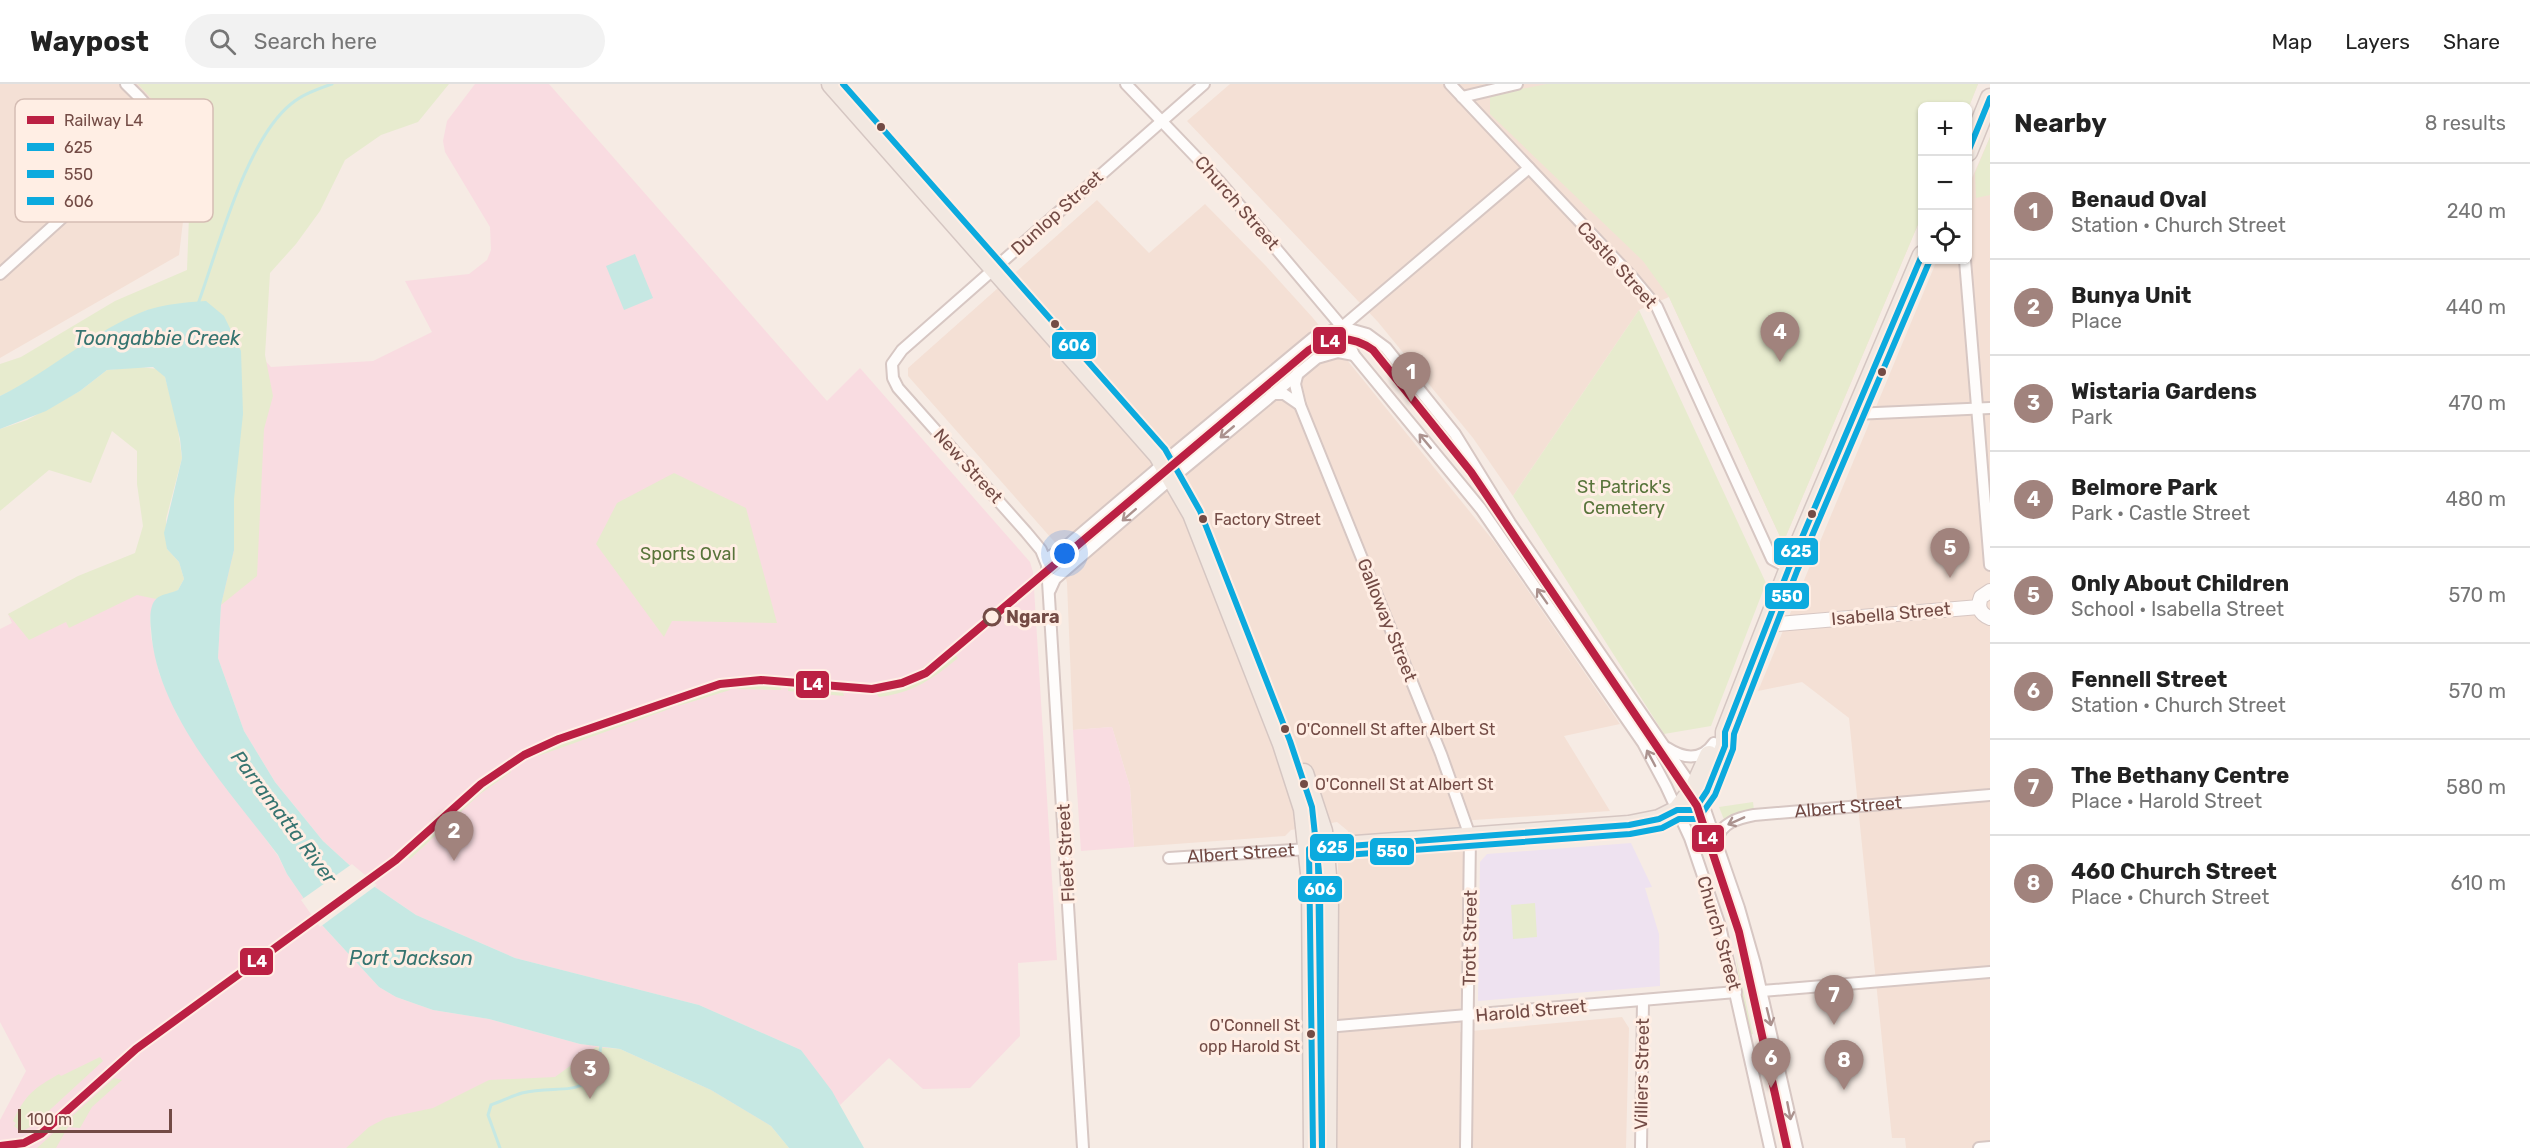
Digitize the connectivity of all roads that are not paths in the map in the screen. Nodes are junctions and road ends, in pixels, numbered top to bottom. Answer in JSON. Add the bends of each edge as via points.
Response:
{"nodes":[{"id":1,"x":126,"y":84,"type":"edge"},
{"id":2,"x":831,"y":84,"type":"edge"},
{"id":3,"x":846,"y":84,"type":"edge"},
{"id":4,"x":1126,"y":84,"type":"edge"},
{"id":5,"x":1204,"y":84,"type":"edge"},
{"id":6,"x":1450,"y":84,"type":"edge"},
{"id":7,"x":1517,"y":84,"type":"edge"},
{"id":8,"x":1462,"y":97,"type":"junction"},
{"id":9,"x":1990,"y":98,"type":"edge"},
{"id":10,"x":139,"y":99,"type":"edge"},
{"id":11,"x":1161,"y":120,"type":"junction"},
{"id":12,"x":1972,"y":142,"type":"edge"},
{"id":13,"x":1529,"y":168,"type":"junction"},
{"id":14,"x":57,"y":222,"type":"edge"},
{"id":15,"x":1919,"y":264,"type":"edge"},
{"id":16,"x":1965,"y":264,"type":"edge"},
{"id":17,"x":999,"y":265,"type":"junction"},
{"id":18,"x":0,"y":274,"type":"edge"},
{"id":19,"x":1342,"y":327,"type":"junction"},
{"id":20,"x":1332,"y":353,"type":"junction"},
{"id":21,"x":1354,"y":355,"type":"junction"},
{"id":22,"x":892,"y":372,"type":"joint"},
{"id":23,"x":1298,"y":372,"type":"junction"},
{"id":24,"x":1271,"y":394,"type":"junction"},
{"id":25,"x":1300,"y":405,"type":"junction"},
{"id":26,"x":1990,"y":408,"type":"edge"},
{"id":27,"x":1977,"y":410,"type":"junction"},
{"id":28,"x":1854,"y":414,"type":"junction"},
{"id":29,"x":1172,"y":466,"type":"junction"},
{"id":30,"x":1045,"y":559,"type":"junction"},
{"id":31,"x":1990,"y":565,"type":"edge"},
{"id":32,"x":1789,"y":568,"type":"junction"},
{"id":33,"x":1050,"y":590,"type":"junction"},
{"id":34,"x":1990,"y":591,"type":"edge"},
{"id":35,"x":1979,"y":607,"type":"junction"},
{"id":36,"x":1990,"y":618,"type":"edge"},
{"id":37,"x":1767,"y":625,"type":"junction"},
{"id":38,"x":1720,"y":738,"type":"junction"},
{"id":39,"x":1664,"y":746,"type":"junction"},
{"id":40,"x":1698,"y":794,"type":"junction"},
{"id":41,"x":1990,"y":795,"type":"edge"},
{"id":42,"x":1677,"y":810,"type":"junction"},
{"id":43,"x":1470,"y":836,"type":"junction"},
{"id":44,"x":1717,"y":840,"type":"junction"},
{"id":45,"x":1316,"y":848,"type":"junction"},
{"id":46,"x":1169,"y":858,"type":"dead end"},
{"id":47,"x":1990,"y":972,"type":"edge"},
{"id":48,"x":1762,"y":991,"type":"junction"},
{"id":49,"x":1736,"y":992,"type":"junction"},
{"id":50,"x":1643,"y":1001,"type":"junction"},
{"id":51,"x":1469,"y":1016,"type":"junction"},
{"id":52,"x":1326,"y":1027,"type":"junction"},
{"id":53,"x":1990,"y":1147,"type":"edge"},
{"id":54,"x":1083,"y":1148,"type":"edge"},
{"id":55,"x":1313,"y":1148,"type":"edge"},
{"id":56,"x":1327,"y":1148,"type":"edge"},
{"id":57,"x":1466,"y":1148,"type":"edge"},
{"id":58,"x":1641,"y":1148,"type":"edge"},
{"id":59,"x":1770,"y":1148,"type":"edge"},
{"id":60,"x":1797,"y":1148,"type":"edge"},
{"id":61,"x":1979,"y":1148,"type":"edge"}],
"edges":[{"from":1,"to":10,"type":"street"},
{"from":2,"to":17,"type":"main road"},
{"from":3,"to":17,"type":"main road"},
{"from":4,"to":11,"type":"street","name":"Church Street"},
{"from":5,"to":11,"type":"street","name":"Dunlop Street"},
{"from":6,"to":8,"type":"street","name":"Castle Street"},
{"from":7,"to":8,"type":"street"},
{"from":8,"to":13,"type":"street","name":"Castle Street"},
{"from":9,"to":12,"type":"main road"},
{"from":11,"to":17,"type":"street","name":"Dunlop Street"},
{"from":11,"to":19,"type":"street","name":"Church Street","via":[[1245,211]]},
{"from":13,"to":19,"type":"street"},
{"from":13,"to":32,"type":"street","name":"Castle Street","via":[[1657,307],[1772,560]]},
{"from":14,"to":18,"type":"street"},
{"from":15,"to":28,"type":"main road"},
{"from":16,"to":27,"type":"street"},
{"from":17,"to":22,"type":"street","name":"Dunlop Street","via":[[902,350],[892,364]]},
{"from":17,"to":29,"type":"main road"},
{"from":19,"to":20,"type":"street"},
{"from":19,"to":21,"type":"street","name":"Church Street"},
{"from":19,"to":29,"type":"street","via":[[1314,338]]},
{"from":19,"to":39,"type":"street","name":"Church Street","via":[[1367,334],[1386,348],[1455,434],[1510,523]]},
{"from":20,"to":21,"type":"street"},
{"from":20,"to":23,"type":"street"},
{"from":42,"to":21,"type":"street","name":"Church Street","one_way":true,"via":[[1643,743],[1494,526]]},
{"from":22,"to":30,"type":"street","name":"New Street","via":[[898,388],[1026,532]]},
{"from":23,"to":24,"type":"street"},
{"from":23,"to":25,"type":"street","name":"Galloway Street","via":[[1295,387]]},
{"from":24,"to":25,"type":"street","via":[[1284,394]]},
{"from":24,"to":29,"type":"street","one_way":true},
{"from":25,"to":43,"type":"street","name":"Galloway Street","via":[[1441,754]]},
{"from":26,"to":27,"type":"street"},
{"from":27,"to":28,"type":"street"},
{"from":27,"to":31,"type":"street"},
{"from":28,"to":32,"type":"main road"},
{"from":29,"to":30,"type":"street"},
{"from":29,"to":33,"type":"street","one_way":true,"via":[[1054,579]]},
{"from":29,"to":45,"type":"main road","via":[[1196,496],[1308,782],[1321,822]]},
{"from":30,"to":33,"type":"street","name":"Fleet Street"},
{"from":32,"to":37,"type":"main road"},
{"from":33,"to":54,"type":"street","name":"Fleet Street"},
{"from":34,"to":35,"type":"street","via":[[1981,597]]},
{"from":35,"to":36,"type":"street"},
{"from":35,"to":37,"type":"street","name":"Isabella Street"},
{"from":37,"to":38,"type":"main road"},
{"from":38,"to":39,"type":"street","via":[[1694,757],[1682,756]]},
{"from":38,"to":40,"type":"main road","via":[[1725,746]]},
{"from":39,"to":40,"type":"street","name":"Church Street"},
{"from":40,"to":42,"type":"main road"},
{"from":40,"to":44,"type":"street","name":"Church Street"},
{"from":41,"to":44,"type":"street","name":"Albert Street","one_way":true,"via":[[1744,817],[1728,824]]},
{"from":42,"to":43,"type":"main road","name":"Albert Street","via":[[1659,819],[1629,825]]},
{"from":42,"to":49,"type":"street","name":"Church Street","via":[[1720,926]]},
{"from":43,"to":45,"type":"main road","name":"Albert Street"},
{"from":43,"to":51,"type":"street","name":"Trott Street"},
{"from":44,"to":48,"type":"street","name":"Church Street"},
{"from":45,"to":46,"type":"street","name":"Albert Street"},
{"from":45,"to":52,"type":"main road","via":[[1329,897]]},
{"from":45,"to":55,"type":"main road"},
{"from":47,"to":48,"type":"street"},
{"from":48,"to":60,"type":"street","name":"Church Street","one_way":true},
{"from":49,"to":50,"type":"street","name":"Harold Street"},
{"from":49,"to":59,"type":"street","name":"Church Street"},
{"from":50,"to":51,"type":"street","name":"Harold Street"},
{"from":50,"to":58,"type":"street","name":"Villiers Street"},
{"from":51,"to":52,"type":"street","name":"Harold Street"},
{"from":51,"to":57,"type":"street","name":"Trott Street"},
{"from":52,"to":56,"type":"main road"},
{"from":53,"to":61,"type":"street"}]}
